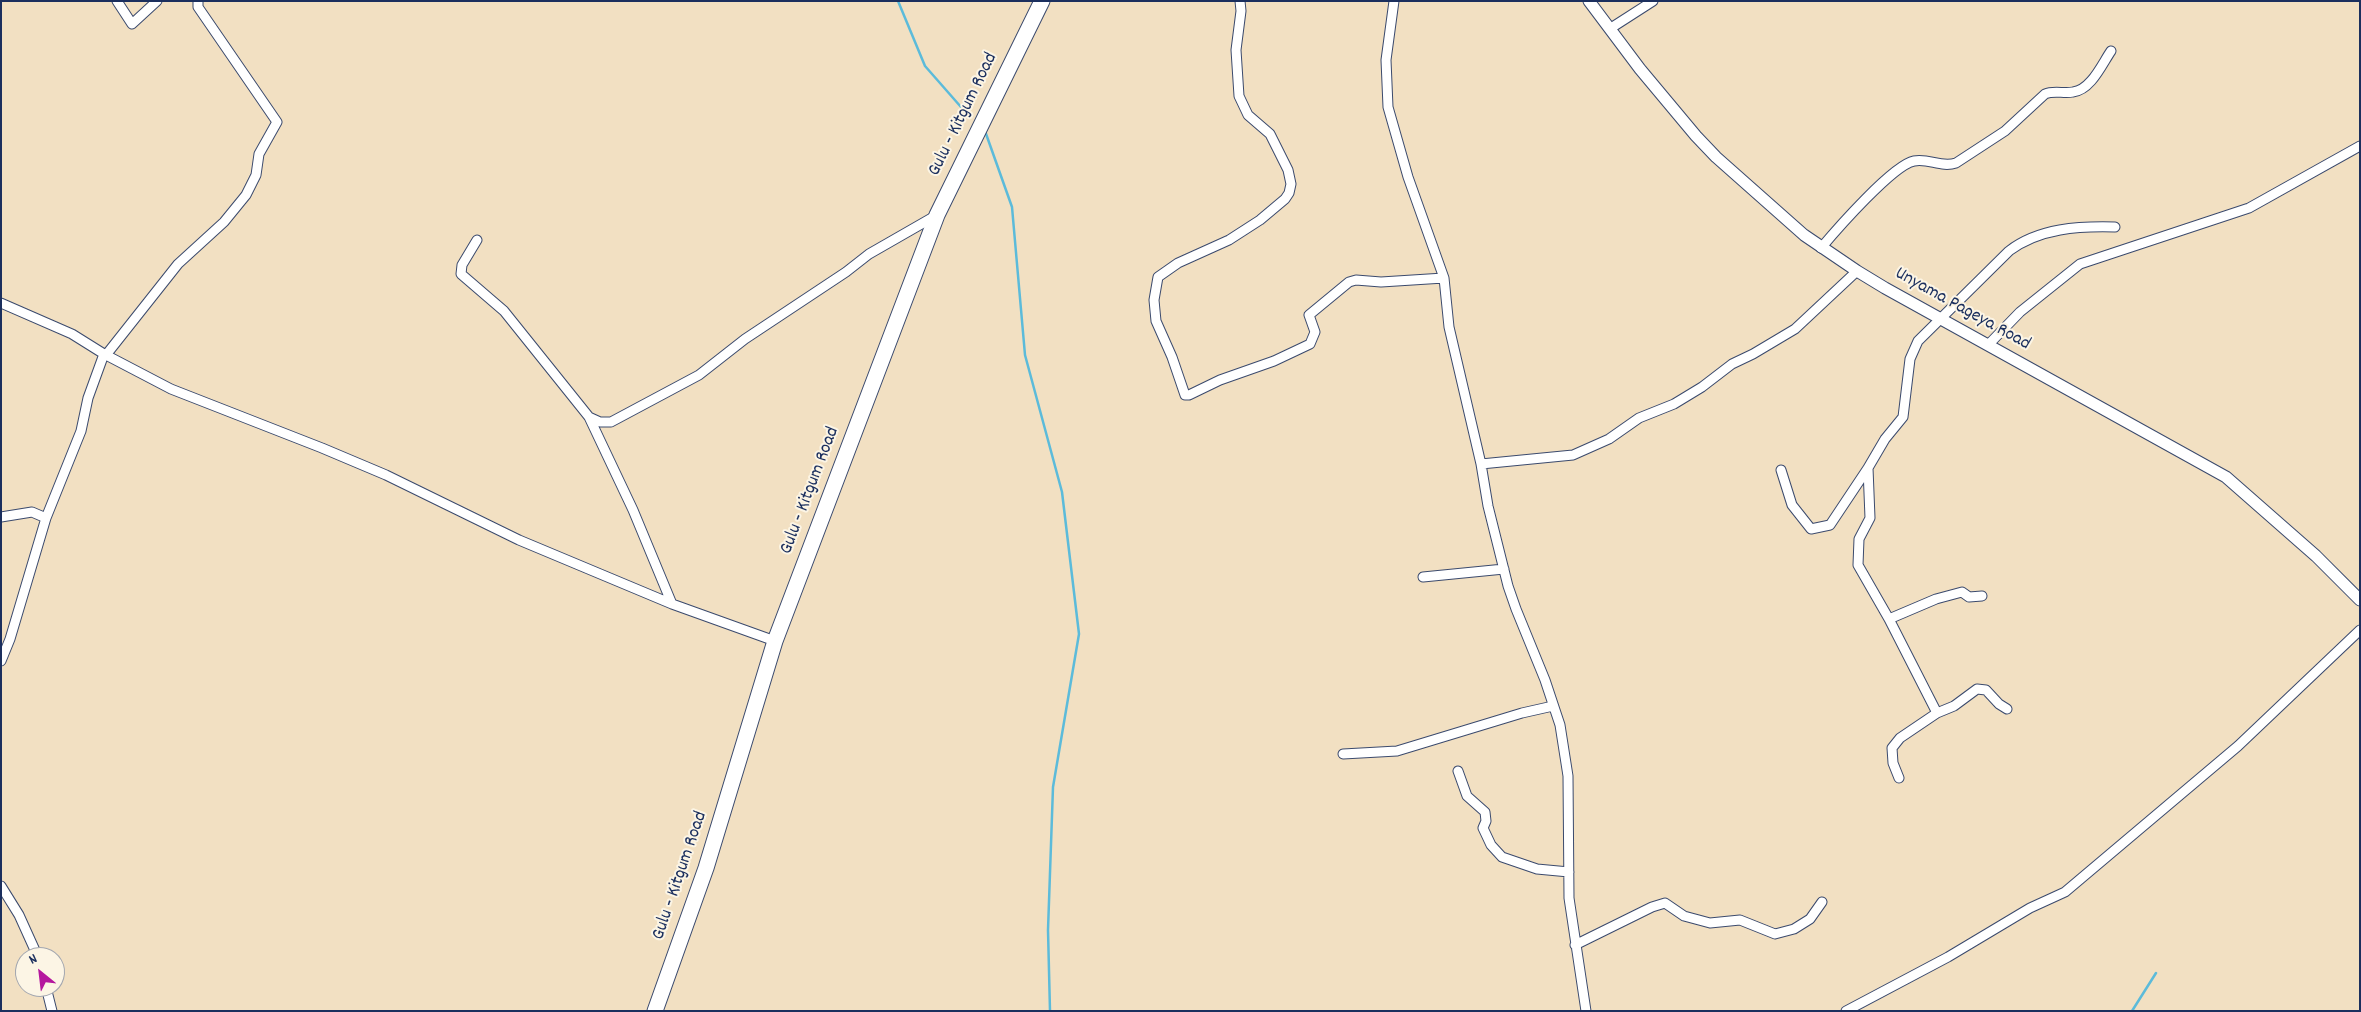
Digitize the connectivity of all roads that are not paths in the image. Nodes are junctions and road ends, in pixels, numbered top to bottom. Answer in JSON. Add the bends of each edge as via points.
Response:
{"nodes":[{"id":1,"x":117,"y":1,"type":"edge"},
{"id":2,"x":157,"y":1,"type":"edge"},
{"id":3,"x":198,"y":1,"type":"edge"},
{"id":4,"x":1042,"y":1,"type":"edge"},
{"id":5,"x":1240,"y":1,"type":"edge"},
{"id":6,"x":1394,"y":1,"type":"edge"},
{"id":7,"x":1589,"y":1,"type":"edge"},
{"id":8,"x":1653,"y":1,"type":"edge"},
{"id":9,"x":1611,"y":28,"type":"junction"},
{"id":10,"x":2111,"y":51,"type":"dead end"},
{"id":11,"x":2360,"y":146,"type":"edge"},
{"id":12,"x":937,"y":215,"type":"junction"},
{"id":13,"x":2115,"y":227,"type":"dead end"},
{"id":14,"x":477,"y":240,"type":"dead end"},
{"id":15,"x":1821,"y":248,"type":"junction"},
{"id":16,"x":1857,"y":272,"type":"junction"},
{"id":17,"x":1444,"y":278,"type":"junction"},
{"id":18,"x":1,"y":303,"type":"edge"},
{"id":19,"x":1943,"y":318,"type":"junction"},
{"id":20,"x":1989,"y":344,"type":"junction"},
{"id":21,"x":105,"y":355,"type":"junction"},
{"id":22,"x":589,"y":417,"type":"junction"},
{"id":23,"x":1481,"y":464,"type":"junction"},
{"id":24,"x":1868,"y":468,"type":"junction"},
{"id":25,"x":1781,"y":470,"type":"dead end"},
{"id":26,"x":1,"y":517,"type":"edge"},
{"id":27,"x":46,"y":518,"type":"junction"},
{"id":28,"x":1504,"y":568,"type":"junction"},
{"id":29,"x":1423,"y":577,"type":"dead end"},
{"id":30,"x":1982,"y":596,"type":"dead end"},
{"id":31,"x":2360,"y":600,"type":"edge"},
{"id":32,"x":672,"y":604,"type":"junction"},
{"id":33,"x":1889,"y":619,"type":"junction"},
{"id":34,"x":2360,"y":630,"type":"edge"},
{"id":35,"x":776,"y":640,"type":"junction"},
{"id":36,"x":1,"y":661,"type":"edge"},
{"id":37,"x":1553,"y":706,"type":"junction"},
{"id":38,"x":2007,"y":709,"type":"dead end"},
{"id":39,"x":1937,"y":713,"type":"junction"},
{"id":40,"x":1343,"y":754,"type":"dead end"},
{"id":41,"x":1458,"y":771,"type":"dead end"},
{"id":42,"x":1899,"y":778,"type":"dead end"},
{"id":43,"x":1569,"y":872,"type":"junction"},
{"id":44,"x":1,"y":886,"type":"edge"},
{"id":45,"x":1822,"y":902,"type":"dead end"},
{"id":46,"x":1575,"y":945,"type":"junction"},
{"id":47,"x":33,"y":947,"type":"edge"},
{"id":48,"x":48,"y":997,"type":"edge"},
{"id":49,"x":52,"y":1011,"type":"edge"},
{"id":50,"x":655,"y":1011,"type":"edge"},
{"id":51,"x":1586,"y":1011,"type":"edge"},
{"id":52,"x":1846,"y":1011,"type":"edge"}],
"edges":[{"from":1,"to":2,"type":"street","via":[[132,24]]},
{"from":3,"to":21,"type":"street","via":[[198,7],[277,122],[259,154],[256,175],[246,195],[224,222],[178,264]]},
{"from":4,"to":12,"type":"main road","name":"Gulu - Kitgum Road"},
{"from":5,"to":17,"type":"street","via":[[1236,50],[1239,96],[1248,115],[1270,134],[1288,170],[1291,184],[1285,199],[1260,220],[1158,277],[1154,300],[1156,321],[1185,395],[1310,344],[1315,332],[1309,315],[1349,282]]},
{"from":6,"to":17,"type":"street","via":[[1386,60],[1388,107],[1408,177]]},
{"from":7,"to":9,"type":"street","name":"Unyama Pageya Road"},
{"from":8,"to":9,"type":"street"},
{"from":9,"to":15,"type":"street","name":"Unyama Pageya Road","via":[[1640,70],[1696,136],[1789,223]]},
{"from":10,"to":15,"type":"street","via":[[2086,86],[2073,92],[2045,94],[2005,131],[1956,163],[1948,166],[1916,160],[1901,167],[1864,200]]},
{"from":11,"to":20,"type":"street","via":[[2249,208],[2080,264],[2020,312]]},
{"from":12,"to":22,"type":"street","via":[[869,254],[685,384],[611,422]]},
{"from":12,"to":35,"type":"main road","name":"Gulu - Kitgum Road"},
{"from":13,"to":19,"type":"street","via":[[2077,226],[2023,241],[2009,251]]},
{"from":14,"to":22,"type":"street","via":[[462,265],[462,274],[504,311]]},
{"from":15,"to":16,"type":"street","name":"Unyama Pageya Road"},
{"from":16,"to":19,"type":"street","name":"Unyama Pageya Road"},
{"from":16,"to":23,"type":"street","via":[[1795,329],[1732,364],[1674,404],[1639,418],[1609,438],[1573,456]]},
{"from":17,"to":23,"type":"street","via":[[1449,327]]},
{"from":18,"to":21,"type":"street","via":[[72,334]]},
{"from":19,"to":20,"type":"street","name":"Unyama Pageya Road"},
{"from":19,"to":24,"type":"street","via":[[1918,341],[1910,359],[1903,417]]},
{"from":20,"to":31,"type":"street","name":"Unyama Pageya Road","via":[[2232,481]]},
{"from":21,"to":27,"type":"street","via":[[88,398],[81,431]]},
{"from":21,"to":32,"type":"street","via":[[171,389],[386,475],[519,540]]},
{"from":22,"to":32,"type":"street"},
{"from":23,"to":28,"type":"street"},
{"from":24,"to":25,"type":"street","via":[[1830,525],[1811,529],[1792,505]]},
{"from":24,"to":33,"type":"street","via":[[1870,518],[1859,538],[1858,565]]},
{"from":26,"to":27,"type":"street","via":[[32,512]]},
{"from":27,"to":36,"type":"street"},
{"from":28,"to":29,"type":"street"},
{"from":28,"to":37,"type":"street"},
{"from":30,"to":33,"type":"street","via":[[1970,598],[1962,592]]},
{"from":32,"to":35,"type":"street"},
{"from":33,"to":39,"type":"street"},
{"from":34,"to":52,"type":"street","via":[[2238,746],[2065,892],[2030,908],[1948,957]]},
{"from":35,"to":50,"type":"main road","name":"Gulu - Kitgum Road","via":[[706,868]]},
{"from":37,"to":40,"type":"street","via":[[1396,751]]},
{"from":37,"to":43,"type":"street","via":[[1560,725],[1568,776]]},
{"from":38,"to":39,"type":"street","via":[[1986,690],[1977,689],[1954,706]]},
{"from":39,"to":42,"type":"street","via":[[1900,738],[1892,748]]},
{"from":41,"to":43,"type":"street","via":[[1467,796],[1486,812],[1483,828],[1491,845],[1502,857],[1537,869]]},
{"from":43,"to":46,"type":"street"},
{"from":44,"to":47,"type":"street"},
{"from":45,"to":46,"type":"street","via":[[1810,919],[1794,929],[1775,934],[1740,920],[1710,923],[1684,916],[1665,903]]},
{"from":46,"to":51,"type":"street"},
{"from":48,"to":49,"type":"street"}]}
